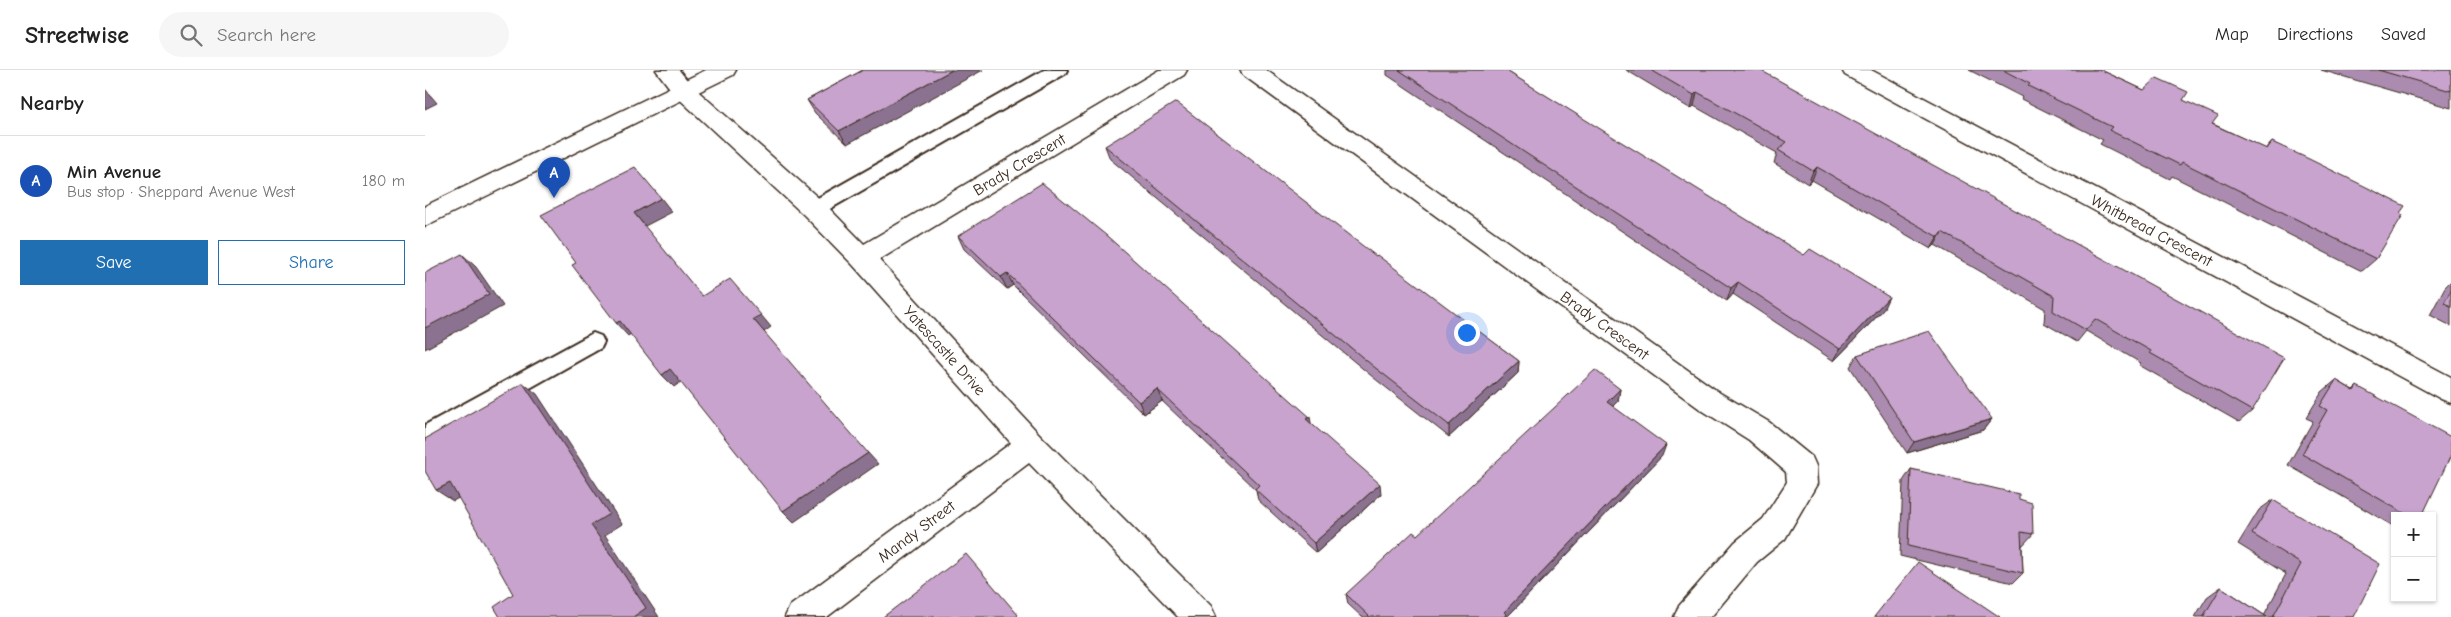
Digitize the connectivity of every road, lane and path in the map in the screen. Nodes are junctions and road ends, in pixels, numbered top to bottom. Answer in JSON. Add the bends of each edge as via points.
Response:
{"nodes":[{"id":1,"x":667,"y":70,"type":"edge"},
{"id":2,"x":725,"y":70,"type":"edge"},
{"id":3,"x":1059,"y":70,"type":"edge"},
{"id":4,"x":1251,"y":70,"type":"edge"},
{"id":5,"x":1853,"y":70,"type":"edge"},
{"id":6,"x":1167,"y":73,"type":"edge"},
{"id":7,"x":683,"y":90,"type":"junction"},
{"id":8,"x":814,"y":210,"type":"junction"},
{"id":9,"x":425,"y":217,"type":"edge"},
{"id":10,"x":862,"y":258,"type":"junction"},
{"id":11,"x":593,"y":342,"type":"dead end"},
{"id":12,"x":2451,"y":391,"type":"edge"},
{"id":13,"x":425,"y":437,"type":"edge"},
{"id":14,"x":1031,"y":445,"type":"junction"},
{"id":15,"x":801,"y":617,"type":"edge"},
{"id":16,"x":1200,"y":617,"type":"edge"},
{"id":17,"x":1690,"y":617,"type":"edge"}],
"edges":[{"from":1,"to":7,"type":"street","name":"Yatescastle Drive"},
{"from":2,"to":7,"type":"street"},
{"from":3,"to":8,"type":"lane"},
{"from":4,"to":17,"type":"street","name":"Brady Crescent","via":[[1710,401],[1759,431],[1801,466],[1802,484],[1774,529],[1746,552]]},
{"from":5,"to":12,"type":"street","name":"Whitbread Crescent"},
{"from":6,"to":10,"type":"street","name":"Brady Crescent"},
{"from":7,"to":8,"type":"street","name":"Yatescastle Drive"},
{"from":7,"to":9,"type":"street"},
{"from":8,"to":10,"type":"street","name":"Yatescastle Drive"},
{"from":10,"to":14,"type":"street","name":"Yatescastle Drive"},
{"from":11,"to":13,"type":"lane"},
{"from":14,"to":15,"type":"street","name":"Mandy Street"},
{"from":14,"to":16,"type":"street","name":"Yatescastle Drive"}]}
